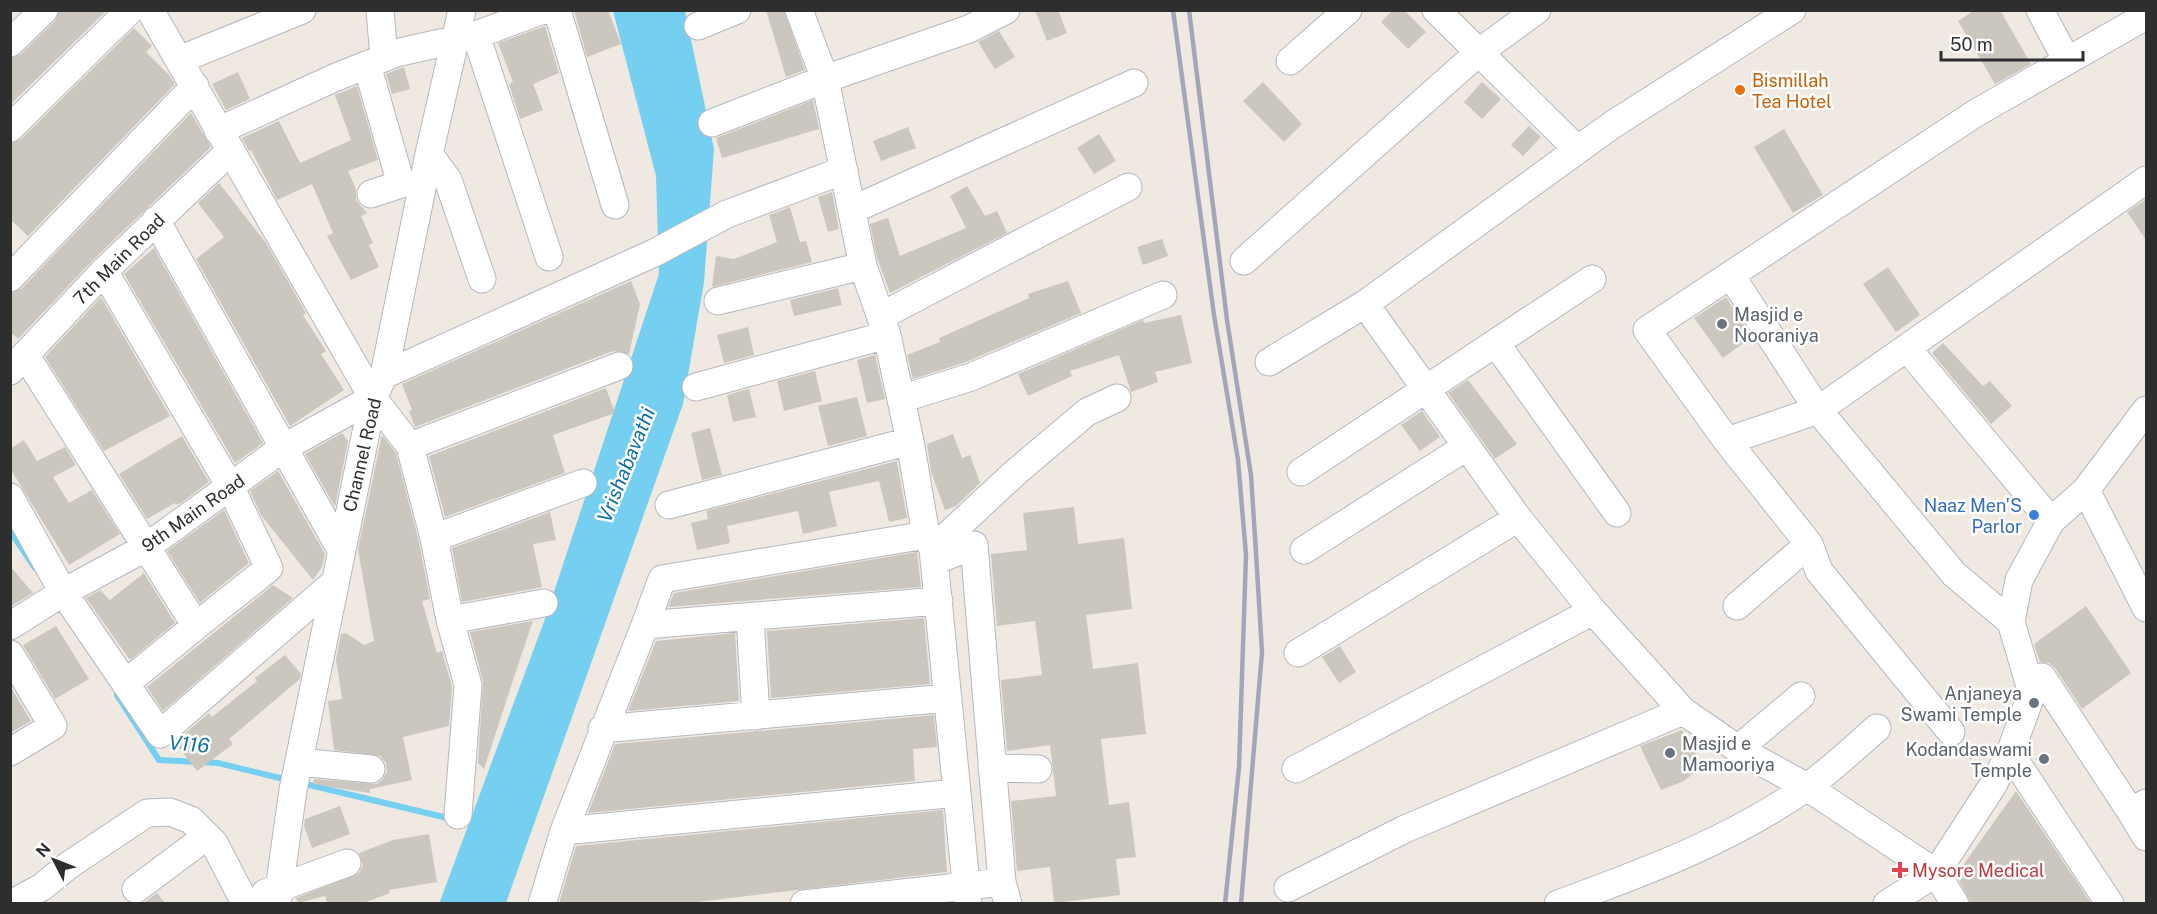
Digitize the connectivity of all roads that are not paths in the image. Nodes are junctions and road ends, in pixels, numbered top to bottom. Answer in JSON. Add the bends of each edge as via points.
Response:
{"nodes":[{"id":1,"x":44,"y":10,"type":"edge"},
{"id":2,"x":130,"y":10,"type":"edge"},
{"id":3,"x":150,"y":10,"type":"edge"},
{"id":4,"x":302,"y":10,"type":"edge"},
{"id":5,"x":380,"y":10,"type":"edge"},
{"id":6,"x":462,"y":10,"type":"edge"},
{"id":7,"x":543,"y":10,"type":"edge"},
{"id":8,"x":557,"y":10,"type":"edge"},
{"id":9,"x":737,"y":10,"type":"edge"},
{"id":10,"x":799,"y":10,"type":"edge"},
{"id":11,"x":1006,"y":10,"type":"edge"},
{"id":12,"x":1348,"y":10,"type":"edge"},
{"id":13,"x":1436,"y":10,"type":"edge"},
{"id":14,"x":1537,"y":10,"type":"edge"},
{"id":15,"x":1792,"y":10,"type":"edge"},
{"id":16,"x":2040,"y":10,"type":"edge"},
{"id":17,"x":2146,"y":16,"type":"edge"},
{"id":18,"x":698,"y":26,"type":"dead end"},
{"id":19,"x":466,"y":36,"type":"junction"},
{"id":20,"x":10,"y":43,"type":"edge"},
{"id":21,"x":1478,"y":53,"type":"junction"},
{"id":22,"x":179,"y":60,"type":"junction"},
{"id":23,"x":375,"y":61,"type":"junction"},
{"id":24,"x":1290,"y":61,"type":"dead end"},
{"id":25,"x":2067,"y":61,"type":"junction"},
{"id":26,"x":825,"y":79,"type":"junction"},
{"id":27,"x":1134,"y":83,"type":"dead end"},
{"id":28,"x":195,"y":86,"type":"junction"},
{"id":29,"x":712,"y":123,"type":"dead end"},
{"id":30,"x":10,"y":128,"type":"edge"},
{"id":31,"x":224,"y":141,"type":"junction"},
{"id":32,"x":1577,"y":149,"type":"junction"},
{"id":33,"x":429,"y":154,"type":"junction"},
{"id":34,"x":844,"y":170,"type":"junction"},
{"id":35,"x":2146,"y":180,"type":"edge"},
{"id":36,"x":1128,"y":187,"type":"dead end"},
{"id":37,"x":371,"y":194,"type":"dead end"},
{"id":38,"x":615,"y":205,"type":"dead end"},
{"id":39,"x":852,"y":210,"type":"junction"},
{"id":40,"x":156,"y":220,"type":"junction"},
{"id":41,"x":549,"y":257,"type":"dead end"},
{"id":42,"x":1244,"y":261,"type":"dead end"},
{"id":43,"x":863,"y":266,"type":"junction"},
{"id":44,"x":104,"y":271,"type":"junction"},
{"id":45,"x":1732,"y":277,"type":"junction"},
{"id":46,"x":10,"y":278,"type":"edge"},
{"id":47,"x":482,"y":279,"type":"dead end"},
{"id":48,"x":1592,"y":279,"type":"dead end"},
{"id":49,"x":1163,"y":295,"type":"dead end"},
{"id":50,"x":718,"y":301,"type":"dead end"},
{"id":51,"x":1365,"y":304,"type":"junction"},
{"id":52,"x":884,"y":325,"type":"junction"},
{"id":53,"x":1497,"y":345,"type":"junction"},
{"id":54,"x":1907,"y":348,"type":"junction"},
{"id":55,"x":1269,"y":362,"type":"dead end"},
{"id":56,"x":18,"y":364,"type":"edge"},
{"id":57,"x":619,"y":366,"type":"dead end"},
{"id":58,"x":379,"y":386,"type":"junction"},
{"id":59,"x":696,"y":387,"type":"dead end"},
{"id":60,"x":1424,"y":390,"type":"junction"},
{"id":61,"x":1118,"y":398,"type":"dead end"},
{"id":62,"x":901,"y":399,"type":"junction"},
{"id":63,"x":1818,"y":410,"type":"junction"},
{"id":64,"x":2146,"y":410,"type":"edge"},
{"id":65,"x":910,"y":441,"type":"junction"},
{"id":66,"x":1727,"y":441,"type":"junction"},
{"id":67,"x":410,"y":446,"type":"junction"},
{"id":68,"x":1466,"y":447,"type":"junction"},
{"id":69,"x":284,"y":448,"type":"junction"},
{"id":70,"x":1300,"y":472,"type":"dead end"},
{"id":71,"x":584,"y":483,"type":"dead end"},
{"id":72,"x":231,"y":488,"type":"junction"},
{"id":73,"x":2086,"y":490,"type":"junction"},
{"id":74,"x":10,"y":497,"type":"edge"},
{"id":75,"x":669,"y":505,"type":"dead end"},
{"id":76,"x":1617,"y":513,"type":"dead end"},
{"id":77,"x":1518,"y":518,"type":"junction"},
{"id":78,"x":2051,"y":521,"type":"junction"},
{"id":79,"x":434,"y":538,"type":"junction"},
{"id":80,"x":1809,"y":544,"type":"junction"},
{"id":81,"x":145,"y":548,"type":"junction"},
{"id":82,"x":931,"y":548,"type":"junction"},
{"id":83,"x":341,"y":550,"type":"junction"},
{"id":84,"x":1304,"y":550,"type":"dead end"},
{"id":85,"x":334,"y":583,"type":"junction"},
{"id":86,"x":57,"y":596,"type":"junction"},
{"id":87,"x":939,"y":601,"type":"junction"},
{"id":88,"x":544,"y":603,"type":"dead end"},
{"id":89,"x":1737,"y":606,"type":"dead end"},
{"id":90,"x":2146,"y":608,"type":"edge"},
{"id":91,"x":1593,"y":611,"type":"junction"},
{"id":92,"x":750,"y":618,"type":"junction"},
{"id":93,"x":450,"y":620,"type":"junction"},
{"id":94,"x":2011,"y":622,"type":"junction"},
{"id":95,"x":645,"y":625,"type":"junction"},
{"id":96,"x":10,"y":626,"type":"edge"},
{"id":97,"x":196,"y":626,"type":"junction"},
{"id":98,"x":1298,"y":652,"type":"dead end"},
{"id":99,"x":10,"y":654,"type":"edge"},
{"id":100,"x":126,"y":683,"type":"junction"},
{"id":101,"x":2032,"y":693,"type":"junction"},
{"id":102,"x":1801,"y":696,"type":"dead end"},
{"id":103,"x":948,"y":698,"type":"junction"},
{"id":104,"x":1683,"y":711,"type":"junction"},
{"id":105,"x":756,"y":716,"type":"junction"},
{"id":106,"x":1877,"y":728,"type":"dead end"},
{"id":107,"x":602,"y":729,"type":"junction"},
{"id":108,"x":1951,"y":732,"type":"road end"},
{"id":109,"x":1738,"y":749,"type":"junction"},
{"id":110,"x":10,"y":752,"type":"edge"},
{"id":111,"x":2010,"y":753,"type":"junction"},
{"id":112,"x":992,"y":768,"type":"junction"},
{"id":113,"x":371,"y":769,"type":"dead end"},
{"id":114,"x":1038,"y":769,"type":"dead end"},
{"id":115,"x":1296,"y":769,"type":"dead end"},
{"id":116,"x":296,"y":775,"type":"junction"},
{"id":117,"x":1807,"y":787,"type":"junction"},
{"id":118,"x":957,"y":793,"type":"junction"},
{"id":119,"x":2139,"y":808,"type":"edge"},
{"id":120,"x":458,"y":815,"type":"dead end"},
{"id":121,"x":564,"y":831,"type":"junction"},
{"id":122,"x":207,"y":836,"type":"junction"},
{"id":123,"x":2146,"y":837,"type":"edge"},
{"id":124,"x":346,"y":863,"type":"dead end"},
{"id":125,"x":1936,"y":873,"type":"junction"},
{"id":126,"x":1288,"y":888,"type":"dead end"},
{"id":127,"x":136,"y":889,"type":"dead end"},
{"id":128,"x":1005,"y":893,"type":"edge"},
{"id":129,"x":277,"y":896,"type":"edge"},
{"id":130,"x":967,"y":896,"type":"edge"},
{"id":131,"x":242,"y":902,"type":"edge"},
{"id":132,"x":11,"y":903,"type":"edge"},
{"id":133,"x":542,"y":903,"type":"edge"},
{"id":134,"x":804,"y":903,"type":"edge"},
{"id":135,"x":1558,"y":903,"type":"edge"},
{"id":136,"x":1887,"y":903,"type":"edge"},
{"id":137,"x":1955,"y":903,"type":"edge"},
{"id":138,"x":2110,"y":903,"type":"edge"}],
"edges":[{"from":1,"to":20,"type":"street"},
{"from":2,"to":30,"type":"street"},
{"from":3,"to":22,"type":"street"},
{"from":4,"to":22,"type":"street"},
{"from":5,"to":23,"type":"street"},
{"from":6,"to":19,"type":"street","name":"Channel Road"},
{"from":7,"to":19,"type":"street","name":"7th Main Road"},
{"from":8,"to":38,"type":"street"},
{"from":9,"to":18,"type":"street"},
{"from":10,"to":26,"type":"street"},
{"from":11,"to":26,"type":"street","via":[[969,29]]},
{"from":12,"to":24,"type":"street"},
{"from":13,"to":21,"type":"street"},
{"from":14,"to":21,"type":"street"},
{"from":15,"to":32,"type":"street"},
{"from":16,"to":25,"type":"street"},
{"from":17,"to":25,"type":"street"},
{"from":19,"to":23,"type":"street","name":"7th Main Road"},
{"from":19,"to":33,"type":"street","name":"Channel Road"},
{"from":19,"to":41,"type":"street"},
{"from":21,"to":32,"type":"street"},
{"from":21,"to":42,"type":"street"},
{"from":22,"to":28,"type":"street"},
{"from":23,"to":31,"type":"street","name":"7th Main Road"},
{"from":23,"to":37,"type":"street","via":[[401,184]]},
{"from":25,"to":45,"type":"street","via":[[1976,113]]},
{"from":26,"to":29,"type":"street"},
{"from":26,"to":34,"type":"street"},
{"from":27,"to":39,"type":"street"},
{"from":28,"to":31,"type":"street"},
{"from":28,"to":46,"type":"street"},
{"from":31,"to":40,"type":"street","name":"7th Main Road"},
{"from":31,"to":58,"type":"street"},
{"from":32,"to":51,"type":"street"},
{"from":33,"to":47,"type":"street","via":[[448,180]]},
{"from":33,"to":58,"type":"street","name":"Channel Road"},
{"from":34,"to":39,"type":"street"},
{"from":34,"to":58,"type":"street","name":"9th Main Road","via":[[728,214]]},
{"from":35,"to":54,"type":"street"},
{"from":36,"to":52,"type":"street"},
{"from":39,"to":43,"type":"street"},
{"from":40,"to":44,"type":"street","name":"7th Main Road"},
{"from":40,"to":69,"type":"street"},
{"from":43,"to":50,"type":"street"},
{"from":43,"to":52,"type":"street"},
{"from":44,"to":56,"type":"street","name":"7th Main Road"},
{"from":44,"to":72,"type":"street"},
{"from":45,"to":63,"type":"street"},
{"from":45,"to":66,"type":"street","via":[[1647,330]]},
{"from":48,"to":53,"type":"street"},
{"from":49,"to":62,"type":"street","via":[[971,377]]},
{"from":51,"to":55,"type":"street"},
{"from":51,"to":60,"type":"street"},
{"from":52,"to":59,"type":"street"},
{"from":52,"to":62,"type":"street"},
{"from":53,"to":60,"type":"street"},
{"from":53,"to":76,"type":"street"},
{"from":54,"to":63,"type":"street"},
{"from":54,"to":78,"type":"street"},
{"from":56,"to":81,"type":"street"},
{"from":57,"to":67,"type":"street"},
{"from":58,"to":67,"type":"street"},
{"from":58,"to":69,"type":"street","name":"9th Main Road"},
{"from":58,"to":83,"type":"street","name":"Channel Road"},
{"from":60,"to":68,"type":"street"},
{"from":60,"to":70,"type":"street"},
{"from":61,"to":82,"type":"street","via":[[1087,412]]},
{"from":62,"to":65,"type":"street"},
{"from":63,"to":66,"type":"street"},
{"from":63,"to":94,"type":"street","via":[[1954,574]]},
{"from":64,"to":73,"type":"street"},
{"from":65,"to":75,"type":"street"},
{"from":65,"to":82,"type":"street"},
{"from":66,"to":80,"type":"street"},
{"from":67,"to":79,"type":"street"},
{"from":68,"to":77,"type":"street"},
{"from":68,"to":84,"type":"street"},
{"from":69,"to":72,"type":"street","name":"9th Main Road"},
{"from":69,"to":83,"type":"street"},
{"from":71,"to":79,"type":"street"},
{"from":72,"to":81,"type":"street","name":"9th Main Road"},
{"from":72,"to":97,"type":"street","via":[[269,567]]},
{"from":73,"to":78,"type":"street"},
{"from":73,"to":90,"type":"street"},
{"from":74,"to":86,"type":"street"},
{"from":77,"to":91,"type":"street"},
{"from":77,"to":98,"type":"street"},
{"from":78,"to":94,"type":"street","via":[[2019,580]]},
{"from":79,"to":93,"type":"street"},
{"from":80,"to":89,"type":"street"},
{"from":80,"to":108,"type":"street","via":[[1819,571]]},
{"from":81,"to":86,"type":"street","name":"9th Main Road"},
{"from":81,"to":97,"type":"street"},
{"from":82,"to":87,"type":"street"},
{"from":82,"to":95,"type":"street","via":[[662,579]]},
{"from":82,"to":112,"type":"street","via":[[974,545]]},
{"from":83,"to":85,"type":"street","name":"Channel Road"},
{"from":85,"to":100,"type":"street","via":[[160,734]]},
{"from":85,"to":116,"type":"street","name":"Channel Road"},
{"from":86,"to":96,"type":"street","name":"9th Main Road"},
{"from":86,"to":100,"type":"street"},
{"from":87,"to":92,"type":"street"},
{"from":87,"to":103,"type":"street"},
{"from":88,"to":93,"type":"street"},
{"from":91,"to":104,"type":"street"},
{"from":91,"to":115,"type":"street"},
{"from":92,"to":95,"type":"street"},
{"from":92,"to":105,"type":"street"},
{"from":93,"to":120,"type":"street","via":[[468,685]]},
{"from":94,"to":101,"type":"street"},
{"from":95,"to":107,"type":"street"},
{"from":97,"to":100,"type":"street"},
{"from":99,"to":110,"type":"street","via":[[53,726]]},
{"from":101,"to":111,"type":"street"},
{"from":101,"to":119,"type":"street","via":[[2042,678]]},
{"from":102,"to":109,"type":"street"},
{"from":103,"to":105,"type":"street"},
{"from":103,"to":118,"type":"street"},
{"from":104,"to":109,"type":"street"},
{"from":104,"to":126,"type":"street","via":[[1405,829]]},
{"from":105,"to":107,"type":"street"},
{"from":106,"to":117,"type":"street"},
{"from":107,"to":121,"type":"street"},
{"from":109,"to":117,"type":"street"},
{"from":111,"to":125,"type":"street"},
{"from":111,"to":138,"type":"street"},
{"from":112,"to":114,"type":"street"},
{"from":112,"to":128,"type":"street"},
{"from":113,"to":116,"type":"street"},
{"from":116,"to":129,"type":"street","name":"Channel Road"},
{"from":117,"to":125,"type":"street"},
{"from":117,"to":135,"type":"street","via":[[1674,862]]},
{"from":118,"to":121,"type":"street"},
{"from":118,"to":130,"type":"street"},
{"from":119,"to":123,"type":"street"},
{"from":121,"to":133,"type":"street"},
{"from":122,"to":127,"type":"street"},
{"from":122,"to":131,"type":"street"},
{"from":122,"to":132,"type":"street","via":[[182,816],[147,813],[42,887]]},
{"from":124,"to":129,"type":"street"},
{"from":125,"to":136,"type":"street"},
{"from":125,"to":137,"type":"street"},
{"from":128,"to":130,"type":"street"},
{"from":129,"to":131,"type":"street"},
{"from":130,"to":134,"type":"street"}]}
